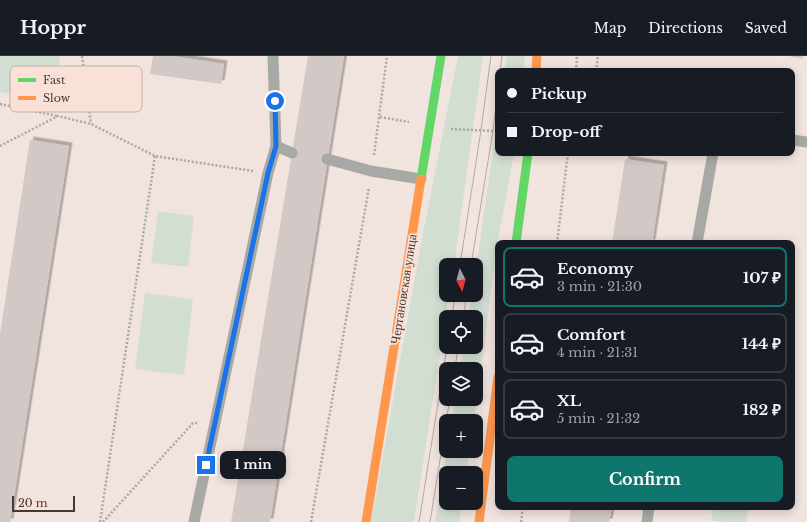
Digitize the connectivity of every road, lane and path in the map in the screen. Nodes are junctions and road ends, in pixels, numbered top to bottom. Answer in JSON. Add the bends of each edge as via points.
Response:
{"nodes":[{"id":1,"x":82,"y":56,"type":"edge"},
{"id":2,"x":273,"y":56,"type":"edge"},
{"id":3,"x":387,"y":56,"type":"edge"},
{"id":4,"x":441,"y":56,"type":"edge"},
{"id":5,"x":537,"y":56,"type":"edge"},
{"id":6,"x":577,"y":56,"type":"edge"},
{"id":7,"x":598,"y":56,"type":"edge"},
{"id":8,"x":83,"y":66,"type":"edge"},
{"id":9,"x":536,"y":68,"type":"edge"},
{"id":10,"x":576,"y":68,"type":"edge"},
{"id":11,"x":596,"y":68,"type":"edge"},
{"id":12,"x":0,"y":104,"type":"edge"},
{"id":13,"x":10,"y":106,"type":"edge"},
{"id":14,"x":39,"y":112,"type":"edge"},
{"id":15,"x":89,"y":112,"type":"edge"},
{"id":16,"x":58,"y":116,"type":"junction"},
{"id":17,"x":91,"y":124,"type":"junction"},
{"id":18,"x":444,"y":128,"type":"dead end"},
{"id":19,"x":495,"y":130,"type":"edge"},
{"id":20,"x":795,"y":140,"type":"edge"},
{"id":21,"x":807,"y":142,"type":"edge"},
{"id":22,"x":0,"y":146,"type":"edge"},
{"id":23,"x":276,"y":146,"type":"junction"},
{"id":24,"x":292,"y":154,"type":"dead end"},
{"id":25,"x":155,"y":156,"type":"junction"},
{"id":26,"x":528,"y":156,"type":"edge"},
{"id":27,"x":568,"y":156,"type":"edge"},
{"id":28,"x":712,"y":156,"type":"edge"},
{"id":29,"x":327,"y":159,"type":"dead end"},
{"id":30,"x":371,"y":171,"type":"junction"},
{"id":31,"x":268,"y":173,"type":"junction"},
{"id":32,"x":421,"y":179,"type":"junction"},
{"id":33,"x":516,"y":240,"type":"edge"},
{"id":34,"x":557,"y":240,"type":"edge"},
{"id":35,"x":698,"y":240,"type":"edge"},
{"id":36,"x":495,"y":400,"type":"edge"},
{"id":37,"x":215,"y":422,"type":"junction"},
{"id":38,"x":523,"y":510,"type":"edge"},
{"id":39,"x":649,"y":510,"type":"edge"},
{"id":40,"x":100,"y":522,"type":"edge"},
{"id":41,"x":103,"y":522,"type":"edge"},
{"id":42,"x":194,"y":522,"type":"edge"},
{"id":43,"x":311,"y":522,"type":"edge"},
{"id":44,"x":366,"y":522,"type":"edge"},
{"id":45,"x":479,"y":522,"type":"edge"},
{"id":46,"x":521,"y":522,"type":"edge"},
{"id":47,"x":647,"y":522,"type":"edge"}],
"edges":[{"from":1,"to":8,"type":"path"},
{"from":2,"to":23,"type":"lane"},
{"from":3,"to":30,"type":"path"},
{"from":4,"to":32,"type":"main road","name":"Чертановская улица"},
{"from":5,"to":9,"type":"main road"},
{"from":6,"to":10,"type":"path"},
{"from":7,"to":11,"type":"path"},
{"from":12,"to":13,"type":"path"},
{"from":14,"to":16,"type":"path"},
{"from":15,"to":17,"type":"path"},
{"from":16,"to":17,"type":"path"},
{"from":16,"to":22,"type":"path"},
{"from":17,"to":25,"type":"path"},
{"from":18,"to":19,"type":"path"},
{"from":20,"to":21,"type":"lane"},
{"from":23,"to":24,"type":"lane"},
{"from":23,"to":31,"type":"lane"},
{"from":25,"to":31,"type":"path"},
{"from":25,"to":40,"type":"path"},
{"from":26,"to":33,"type":"main road"},
{"from":27,"to":34,"type":"path"},
{"from":28,"to":35,"type":"lane"},
{"from":29,"to":30,"type":"lane"},
{"from":30,"to":32,"type":"lane"},
{"from":30,"to":43,"type":"path"},
{"from":31,"to":37,"type":"lane"},
{"from":32,"to":44,"type":"main road","name":"Чертановская улица"},
{"from":36,"to":45,"type":"main road"},
{"from":37,"to":41,"type":"path","via":[[193,423]]},
{"from":37,"to":42,"type":"lane"},
{"from":38,"to":46,"type":"path"},
{"from":39,"to":47,"type":"lane"}]}
